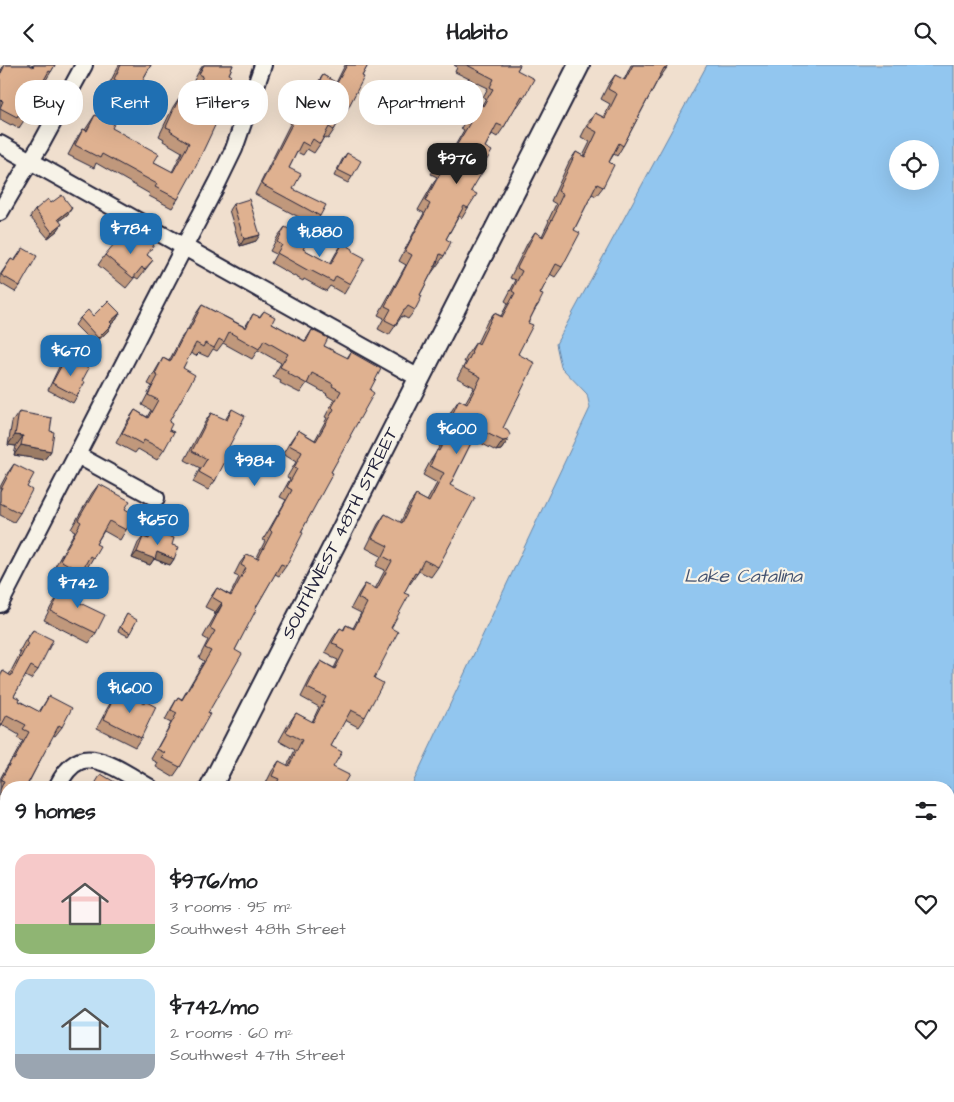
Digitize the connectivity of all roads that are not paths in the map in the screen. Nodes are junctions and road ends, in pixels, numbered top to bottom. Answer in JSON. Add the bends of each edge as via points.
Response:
{"nodes":[{"id":1,"x":84,"y":65,"type":"edge"},
{"id":2,"x":263,"y":65,"type":"edge"},
{"id":3,"x":574,"y":66,"type":"edge"},
{"id":4,"x":0,"y":144,"type":"edge"},
{"id":5,"x":31,"y":161,"type":"junction"},
{"id":6,"x":0,"y":212,"type":"edge"},
{"id":7,"x":184,"y":247,"type":"junction"},
{"id":8,"x":419,"y":378,"type":"junction"},
{"id":9,"x":77,"y":455,"type":"junction"},
{"id":10,"x":156,"y":498,"type":"dead end"},
{"id":11,"x":0,"y":604,"type":"edge"},
{"id":12,"x":61,"y":781,"type":"edge"},
{"id":13,"x":138,"y":781,"type":"edge"},
{"id":14,"x":213,"y":781,"type":"edge"}],
"edges":[{"from":1,"to":5,"type":"street"},
{"from":2,"to":7,"type":"street","via":[[231,155]]},
{"from":3,"to":8,"type":"street","name":"SOUTHWEST 48TH STREET"},
{"from":4,"to":5,"type":"street"},
{"from":5,"to":6,"type":"street"},
{"from":5,"to":7,"type":"street"},
{"from":7,"to":8,"type":"street"},
{"from":7,"to":9,"type":"street"},
{"from":8,"to":14,"type":"street","name":"SOUTHWEST 48TH STREET"},
{"from":9,"to":10,"type":"street"},
{"from":9,"to":11,"type":"street"},
{"from":12,"to":13,"type":"street","via":[[68,769],[86,759],[107,764]]}]}
